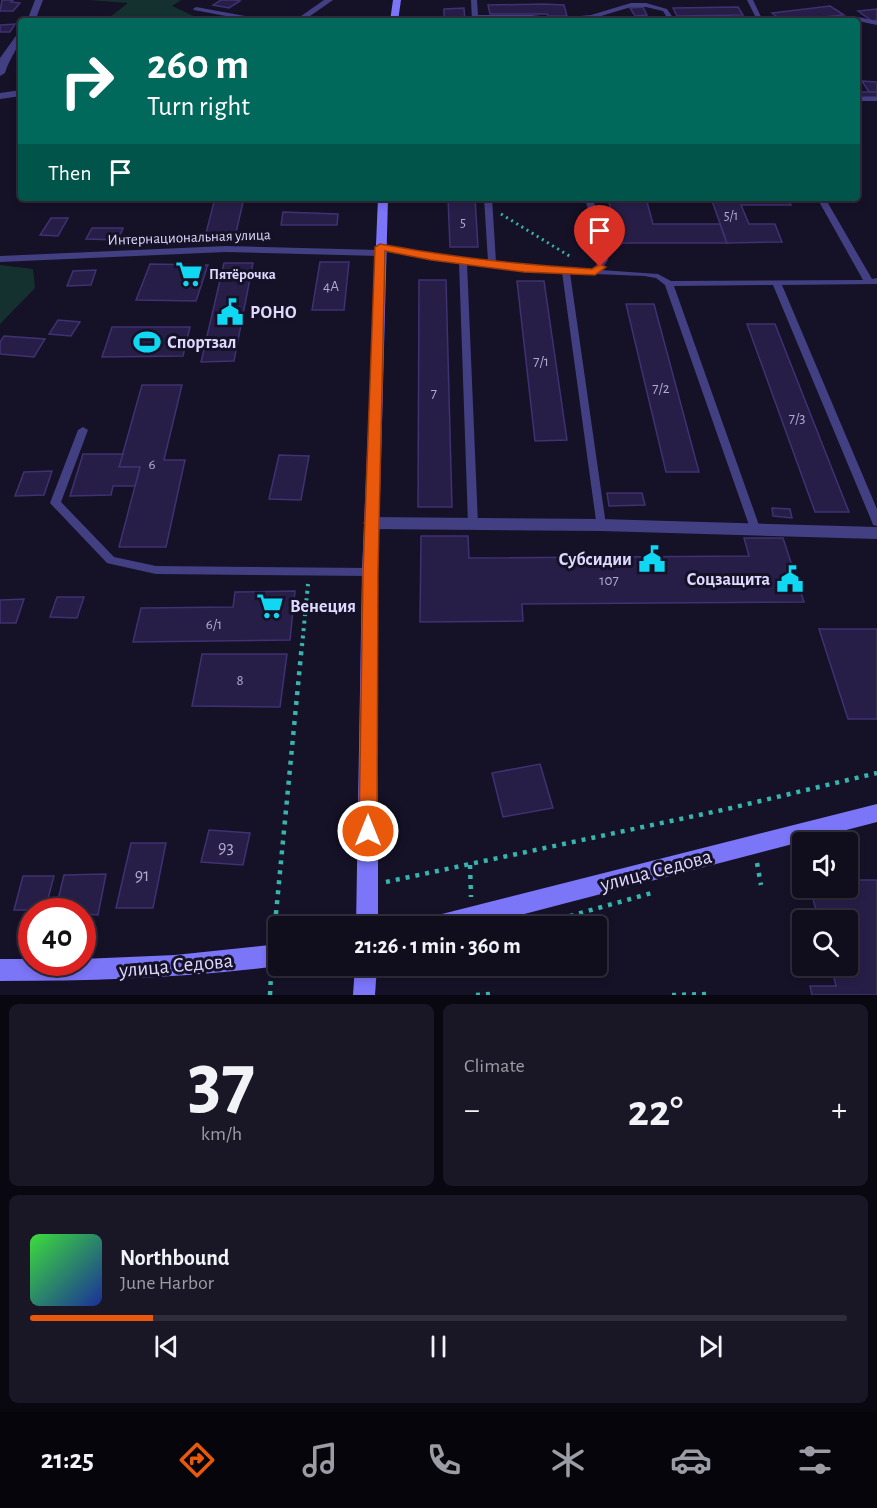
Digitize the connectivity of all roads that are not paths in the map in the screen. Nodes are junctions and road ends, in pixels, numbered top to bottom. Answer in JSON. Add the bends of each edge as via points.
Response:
{"nodes":[{"id":1,"x":39,"y":0,"type":"edge"},
{"id":2,"x":329,"y":0,"type":"edge"},
{"id":3,"x":397,"y":0,"type":"edge"},
{"id":4,"x":474,"y":0,"type":"edge"},
{"id":5,"x":750,"y":0,"type":"edge"},
{"id":6,"x":196,"y":9,"type":"dead end"},
{"id":7,"x":33,"y":18,"type":"edge"},
{"id":8,"x":245,"y":18,"type":"edge"},
{"id":9,"x":302,"y":18,"type":"edge"},
{"id":10,"x":394,"y":18,"type":"edge"},
{"id":11,"x":475,"y":18,"type":"edge"},
{"id":12,"x":504,"y":18,"type":"edge"},
{"id":13,"x":541,"y":18,"type":"edge"},
{"id":14,"x":580,"y":18,"type":"edge"},
{"id":15,"x":670,"y":18,"type":"edge"},
{"id":16,"x":758,"y":18,"type":"edge"},
{"id":17,"x":860,"y":19,"type":"edge"},
{"id":18,"x":877,"y":23,"type":"edge"},
{"id":19,"x":18,"y":39,"type":"edge"},
{"id":20,"x":0,"y":73,"type":"edge"},
{"id":21,"x":18,"y":93,"type":"edge"},
{"id":22,"x":0,"y":96,"type":"edge"},
{"id":23,"x":860,"y":99,"type":"edge"},
{"id":24,"x":877,"y":99,"type":"edge"},
{"id":25,"x":383,"y":201,"type":"edge"},
{"id":26,"x":590,"y":201,"type":"edge"},
{"id":27,"x":823,"y":201,"type":"edge"},
{"id":28,"x":488,"y":202,"type":"edge"},
{"id":29,"x":380,"y":250,"type":"junction"},
{"id":30,"x":0,"y":259,"type":"edge"},
{"id":31,"x":463,"y":261,"type":"junction"},
{"id":32,"x":492,"y":265,"type":"junction"},
{"id":33,"x":566,"y":272,"type":"junction"},
{"id":34,"x":595,"y":272,"type":"junction"},
{"id":35,"x":873,"y":281,"type":"edge"},
{"id":36,"x":669,"y":284,"type":"junction"},
{"id":37,"x":777,"y":284,"type":"junction"},
{"id":38,"x":83,"y":430,"type":"dead end"},
{"id":39,"x":877,"y":522,"type":"edge"},
{"id":40,"x":372,"y":523,"type":"junction"},
{"id":41,"x":473,"y":524,"type":"junction"},
{"id":42,"x":601,"y":525,"type":"junction"},
{"id":43,"x":754,"y":528,"type":"junction"},
{"id":44,"x":877,"y":533,"type":"edge"},
{"id":45,"x":370,"y":572,"type":"junction"},
{"id":46,"x":877,"y":813,"type":"edge"},
{"id":47,"x":367,"y":916,"type":"edge"},
{"id":48,"x":477,"y":916,"type":"edge"},
{"id":49,"x":268,"y":957,"type":"edge"},
{"id":50,"x":0,"y":970,"type":"edge"},
{"id":51,"x":365,"y":976,"type":"edge"},
{"id":52,"x":364,"y":995,"type":"edge"}],
"edges":[{"from":1,"to":7,"type":"street"},
{"from":2,"to":9,"type":"street"},
{"from":3,"to":10,"type":"street"},
{"from":4,"to":11,"type":"lane"},
{"from":5,"to":16,"type":"lane"},
{"from":6,"to":8,"type":"lane"},
{"from":12,"to":13,"type":"lane"},
{"from":14,"to":15,"type":"lane","via":[[631,5],[665,10]]},
{"from":17,"to":18,"type":"lane"},
{"from":19,"to":20,"type":"street","via":[[4,59]]},
{"from":21,"to":22,"type":"street"},
{"from":23,"to":24,"type":"lane"},
{"from":25,"to":29,"type":"street"},
{"from":26,"to":34,"type":"lane","via":[[604,260]]},
{"from":27,"to":35,"type":"lane"},
{"from":28,"to":32,"type":"lane"},
{"from":29,"to":30,"type":"street","name":"Интернациональная улица","via":[[226,249]]},
{"from":29,"to":31,"type":"lane"},
{"from":29,"to":40,"type":"street"},
{"from":31,"to":32,"type":"lane"},
{"from":31,"to":41,"type":"lane"},
{"from":32,"to":33,"type":"lane"},
{"from":33,"to":34,"type":"lane"},
{"from":33,"to":42,"type":"lane"},
{"from":34,"to":36,"type":"lane","via":[[658,276]]},
{"from":35,"to":37,"type":"lane"},
{"from":36,"to":37,"type":"lane"},
{"from":36,"to":43,"type":"lane"},
{"from":37,"to":39,"type":"lane"},
{"from":38,"to":45,"type":"lane","via":[[55,503],[111,560],[156,570]]},
{"from":40,"to":41,"type":"street"},
{"from":40,"to":45,"type":"street"},
{"from":41,"to":42,"type":"street"},
{"from":42,"to":43,"type":"street"},
{"from":43,"to":44,"type":"street"},
{"from":45,"to":47,"type":"street"},
{"from":46,"to":48,"type":"street","name":"улица Седова"},
{"from":49,"to":50,"type":"street","name":"улица Седова","via":[[110,970]]},
{"from":51,"to":52,"type":"street"}]}
